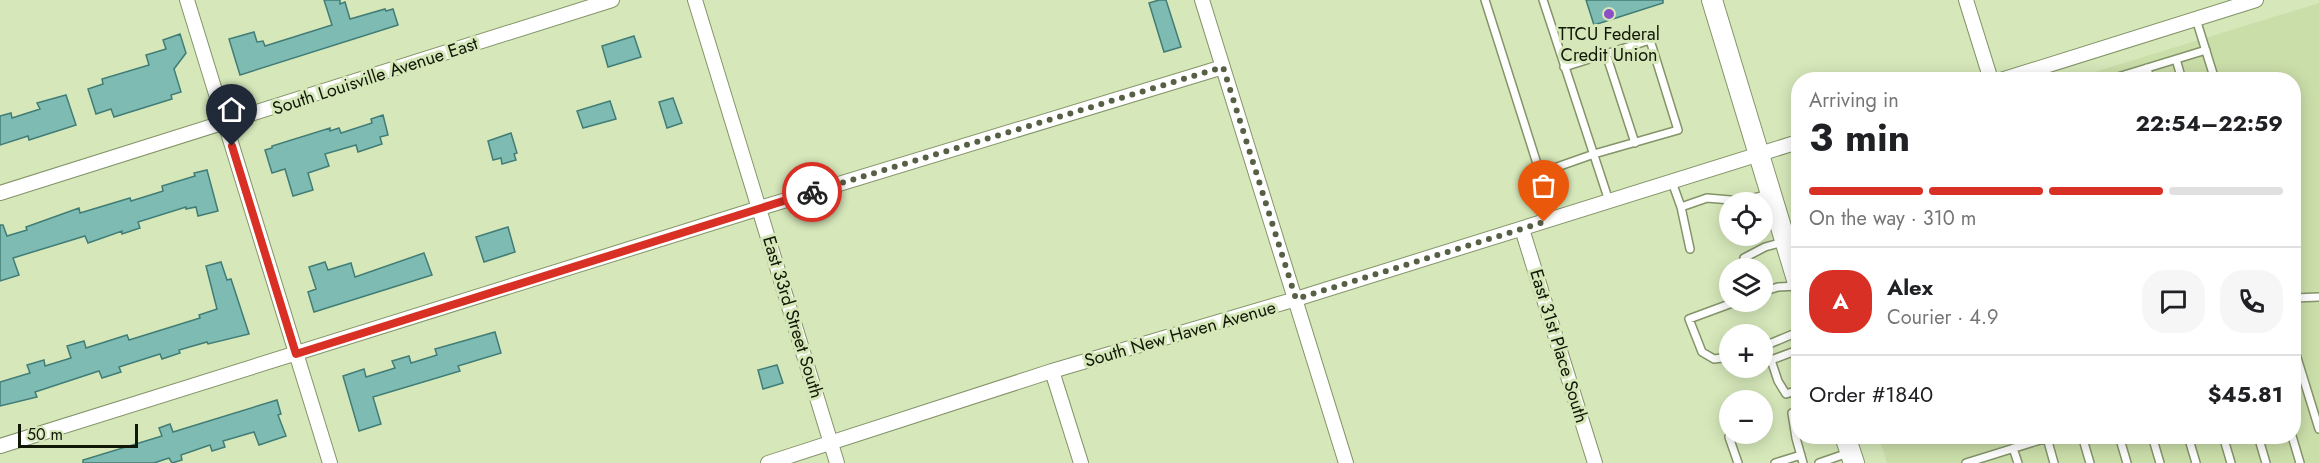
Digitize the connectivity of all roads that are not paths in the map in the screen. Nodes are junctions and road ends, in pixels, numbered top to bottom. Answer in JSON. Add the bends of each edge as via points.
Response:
{"nodes":[{"id":1,"x":187,"y":0,"type":"edge"},
{"id":2,"x":612,"y":0,"type":"edge"},
{"id":3,"x":696,"y":0,"type":"edge"},
{"id":4,"x":1202,"y":0,"type":"edge"},
{"id":5,"x":1485,"y":0,"type":"edge"},
{"id":6,"x":1543,"y":0,"type":"edge"},
{"id":7,"x":1712,"y":0,"type":"edge"},
{"id":8,"x":1966,"y":0,"type":"edge"},
{"id":9,"x":2256,"y":0,"type":"edge"},
{"id":10,"x":2226,"y":4,"type":"edge"},
{"id":11,"x":2196,"y":19,"type":"junction"},
{"id":12,"x":2206,"y":50,"type":"junction"},
{"id":13,"x":1606,"y":54,"type":"junction"},
{"id":14,"x":2176,"y":59,"type":"junction"},
{"id":15,"x":1223,"y":67,"type":"junction"},
{"id":16,"x":1564,"y":67,"type":"junction"},
{"id":17,"x":2147,"y":68,"type":"junction"},
{"id":18,"x":1988,"y":72,"type":"edge"},
{"id":19,"x":2027,"y":72,"type":"edge"},
{"id":20,"x":2134,"y":72,"type":"edge"},
{"id":21,"x":2148,"y":72,"type":"edge"},
{"id":22,"x":2180,"y":72,"type":"edge"},
{"id":23,"x":2213,"y":72,"type":"edge"},
{"id":24,"x":225,"y":123,"type":"junction"},
{"id":25,"x":1635,"y":143,"type":"junction"},
{"id":26,"x":1791,"y":144,"type":"edge"},
{"id":27,"x":1594,"y":154,"type":"junction"},
{"id":28,"x":1759,"y":154,"type":"junction"},
{"id":29,"x":1672,"y":182,"type":"junction"},
{"id":30,"x":1770,"y":192,"type":"edge"},
{"id":31,"x":0,"y":193,"type":"edge"},
{"id":32,"x":1719,"y":199,"type":"edge"},
{"id":33,"x":1773,"y":200,"type":"edge"},
{"id":34,"x":1609,"y":201,"type":"junction"},
{"id":35,"x":1681,"y":207,"type":"junction"},
{"id":36,"x":760,"y":208,"type":"junction"},
{"id":37,"x":1522,"y":230,"type":"junction"},
{"id":38,"x":1786,"y":242,"type":"junction"},
{"id":39,"x":1690,"y":249,"type":"dead end"},
{"id":40,"x":1744,"y":258,"type":"edge"},
{"id":41,"x":1791,"y":260,"type":"edge"},
{"id":42,"x":1791,"y":285,"type":"edge"},
{"id":43,"x":1773,"y":289,"type":"edge"},
{"id":44,"x":2319,"y":297,"type":"edge"},
{"id":45,"x":2301,"y":298,"type":"edge"},
{"id":46,"x":1296,"y":299,"type":"junction"},
{"id":47,"x":1719,"y":308,"type":"edge"},
{"id":48,"x":1791,"y":335,"type":"edge"},
{"id":49,"x":1773,"y":342,"type":"edge"},
{"id":50,"x":1791,"y":353,"type":"edge"},
{"id":51,"x":296,"y":354,"type":"junction"},
{"id":52,"x":1719,"y":358,"type":"edge"},
{"id":53,"x":2301,"y":371,"type":"edge"},
{"id":54,"x":1052,"y":372,"type":"junction"},
{"id":55,"x":1791,"y":392,"type":"edge"},
{"id":56,"x":2319,"y":429,"type":"edge"},
{"id":57,"x":831,"y":443,"type":"junction"},
{"id":58,"x":1731,"y":444,"type":"edge"},
{"id":59,"x":1798,"y":444,"type":"edge"},
{"id":60,"x":2026,"y":444,"type":"edge"},
{"id":61,"x":2051,"y":444,"type":"edge"},
{"id":62,"x":2084,"y":444,"type":"edge"},
{"id":63,"x":2121,"y":444,"type":"edge"},
{"id":64,"x":2154,"y":444,"type":"edge"},
{"id":65,"x":2190,"y":444,"type":"edge"},
{"id":66,"x":2225,"y":444,"type":"edge"},
{"id":67,"x":2260,"y":444,"type":"edge"},
{"id":68,"x":2294,"y":444,"type":"edge"},
{"id":69,"x":0,"y":446,"type":"edge"},
{"id":70,"x":2013,"y":448,"type":"junction"},
{"id":71,"x":1850,"y":451,"type":"edge"},
{"id":72,"x":1802,"y":459,"type":"edge"},
{"id":73,"x":330,"y":463,"type":"edge"},
{"id":74,"x":768,"y":463,"type":"edge"},
{"id":75,"x":837,"y":463,"type":"edge"},
{"id":76,"x":1081,"y":463,"type":"edge"},
{"id":77,"x":1346,"y":463,"type":"edge"},
{"id":78,"x":1595,"y":463,"type":"edge"},
{"id":79,"x":1738,"y":463,"type":"edge"},
{"id":80,"x":1775,"y":463,"type":"edge"},
{"id":81,"x":1819,"y":463,"type":"edge"},
{"id":82,"x":1966,"y":463,"type":"edge"},
{"id":83,"x":2018,"y":463,"type":"edge"},
{"id":84,"x":2054,"y":463,"type":"edge"},
{"id":85,"x":2090,"y":463,"type":"edge"},
{"id":86,"x":2127,"y":463,"type":"edge"},
{"id":87,"x":2160,"y":463,"type":"edge"},
{"id":88,"x":2196,"y":463,"type":"edge"},
{"id":89,"x":2231,"y":463,"type":"edge"},
{"id":90,"x":2266,"y":463,"type":"edge"},
{"id":91,"x":2300,"y":463,"type":"edge"}],
"edges":[{"from":1,"to":24,"type":"street"},
{"from":2,"to":24,"type":"street","name":"South Louisville Avenue East"},
{"from":3,"to":36,"type":"street","name":"East 33rd Street South"},
{"from":4,"to":15,"type":"street"},
{"from":5,"to":27,"type":"lane","via":[[1540,173]]},
{"from":6,"to":16,"type":"lane"},
{"from":7,"to":28,"type":"main road"},
{"from":8,"to":18,"type":"street"},
{"from":9,"to":10,"type":"street"},
{"from":10,"to":11,"type":"street"},
{"from":11,"to":12,"type":"lane"},
{"from":11,"to":19,"type":"street"},
{"from":12,"to":14,"type":"lane"},
{"from":12,"to":23,"type":"lane"},
{"from":13,"to":16,"type":"lane"},
{"from":13,"to":25,"type":"lane"},
{"from":13,"to":25,"type":"lane","via":[[1650,40],[1678,130]]},
{"from":14,"to":17,"type":"lane"},
{"from":14,"to":22,"type":"lane"},
{"from":15,"to":36,"type":"street"},
{"from":15,"to":46,"type":"street"},
{"from":16,"to":27,"type":"lane"},
{"from":17,"to":20,"type":"lane"},
{"from":17,"to":21,"type":"lane"},
{"from":24,"to":31,"type":"street","name":"South Louisville Avenue East"},
{"from":24,"to":51,"type":"street"},
{"from":25,"to":27,"type":"lane"},
{"from":26,"to":28,"type":"street","name":"South New Haven Avenue"},
{"from":27,"to":34,"type":"lane"},
{"from":28,"to":29,"type":"street","name":"South New Haven Avenue"},
{"from":28,"to":30,"type":"main road"},
{"from":29,"to":34,"type":"street","name":"South New Haven Avenue"},
{"from":29,"to":35,"type":"lane"},
{"from":32,"to":35,"type":"lane","via":[[1707,198]]},
{"from":33,"to":38,"type":"main road"},
{"from":34,"to":37,"type":"street","name":"South New Haven Avenue"},
{"from":35,"to":39,"type":"lane"},
{"from":36,"to":51,"type":"street"},
{"from":36,"to":57,"type":"street","name":"East 33rd Street South"},
{"from":37,"to":46,"type":"street","name":"South New Haven Avenue"},
{"from":37,"to":78,"type":"street","name":"East 31st Place South"},
{"from":38,"to":40,"type":"lane"},
{"from":38,"to":41,"type":"main road"},
{"from":42,"to":43,"type":"lane"},
{"from":44,"to":45,"type":"lane"},
{"from":46,"to":54,"type":"street","name":"South New Haven Avenue"},
{"from":46,"to":77,"type":"street"},
{"from":47,"to":52,"type":"lane","via":[[1689,319],[1702,352]]},
{"from":48,"to":49,"type":"lane"},
{"from":50,"to":55,"type":"lane","via":[[1771,360],[1786,394]]},
{"from":51,"to":69,"type":"street"},
{"from":51,"to":73,"type":"street"},
{"from":53,"to":56,"type":"lane"},
{"from":54,"to":57,"type":"street","name":"South New Haven Avenue"},
{"from":54,"to":76,"type":"street"},
{"from":57,"to":74,"type":"street","name":"South New Haven Avenue"},
{"from":57,"to":75,"type":"street","name":"East 33rd Street South"},
{"from":58,"to":79,"type":"lane"},
{"from":59,"to":72,"type":"lane"},
{"from":60,"to":70,"type":"lane"},
{"from":61,"to":84,"type":"lane"},
{"from":62,"to":85,"type":"lane"},
{"from":63,"to":86,"type":"lane"},
{"from":64,"to":87,"type":"lane"},
{"from":65,"to":88,"type":"lane"},
{"from":66,"to":89,"type":"lane"},
{"from":67,"to":90,"type":"lane"},
{"from":68,"to":91,"type":"lane"},
{"from":70,"to":82,"type":"lane"},
{"from":70,"to":83,"type":"lane"},
{"from":71,"to":81,"type":"lane"},
{"from":72,"to":80,"type":"lane"}]}
